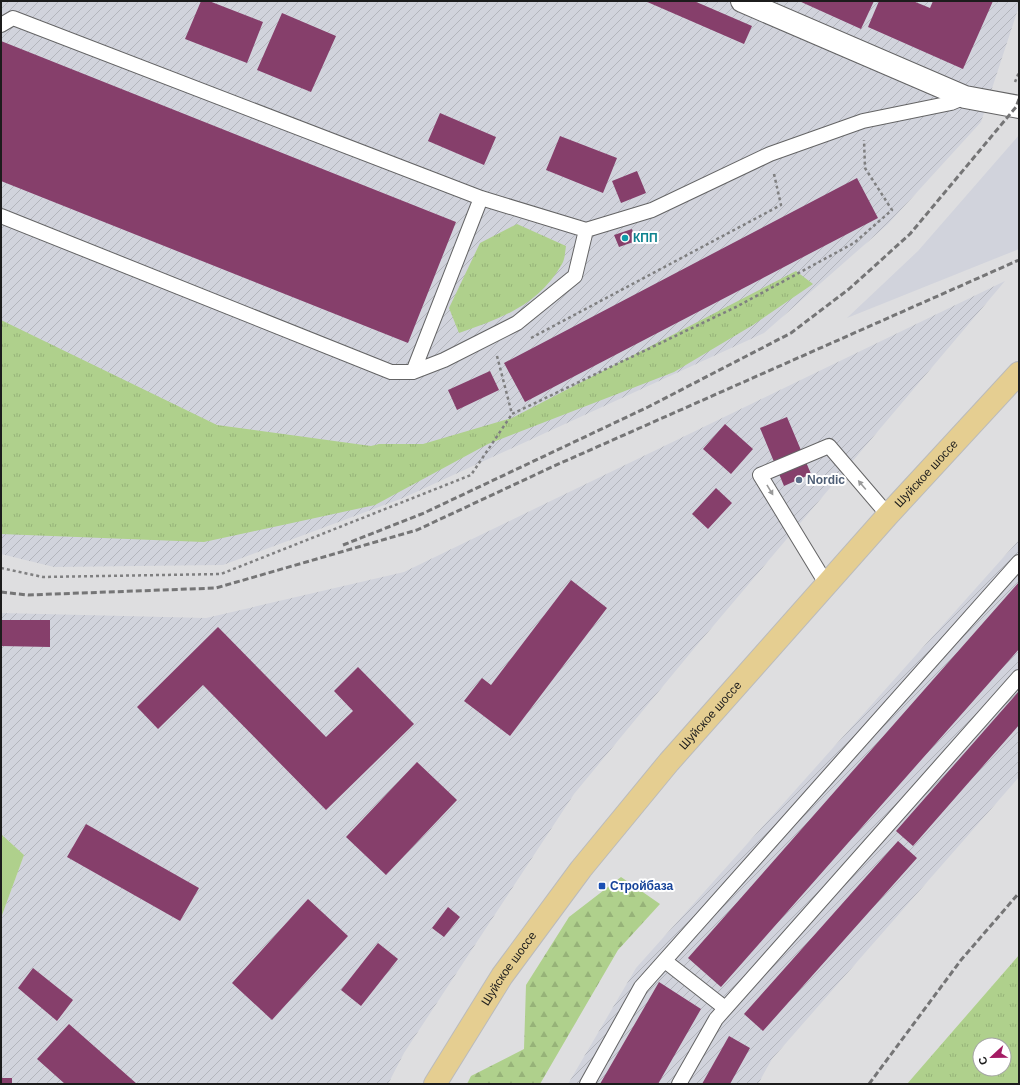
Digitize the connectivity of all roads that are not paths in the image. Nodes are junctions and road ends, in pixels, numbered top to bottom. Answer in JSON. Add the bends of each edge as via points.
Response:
{"nodes":[{"id":1,"x":742,"y":1,"type":"edge"},
{"id":2,"x":1,"y":25,"type":"edge"},
{"id":3,"x":965,"y":97,"type":"junction"},
{"id":4,"x":1019,"y":107,"type":"edge"},
{"id":5,"x":481,"y":198,"type":"junction"},
{"id":6,"x":1,"y":216,"type":"edge"},
{"id":7,"x":586,"y":230,"type":"junction"},
{"id":8,"x":413,"y":372,"type":"junction"},
{"id":9,"x":1019,"y":373,"type":"edge"},
{"id":10,"x":888,"y":515,"type":"junction"},
{"id":11,"x":1019,"y":562,"type":"edge"},
{"id":12,"x":827,"y":585,"type":"junction"},
{"id":13,"x":1019,"y":677,"type":"edge"},
{"id":14,"x":664,"y":961,"type":"junction"},
{"id":15,"x":725,"y":1008,"type":"junction"},
{"id":16,"x":435,"y":1084,"type":"edge"},
{"id":17,"x":587,"y":1084,"type":"edge"},
{"id":18,"x":679,"y":1084,"type":"edge"}],
"edges":[{"from":1,"to":3,"type":"street"},
{"from":2,"to":5,"type":"lane","via":[[13,18]]},
{"from":3,"to":4,"type":"street"},
{"from":3,"to":7,"type":"lane","via":[[951,103],[863,121],[770,154],[652,210]]},
{"from":5,"to":7,"type":"lane"},
{"from":5,"to":8,"type":"lane"},
{"from":6,"to":8,"type":"lane","via":[[392,372]]},
{"from":7,"to":8,"type":"lane","via":[[575,276],[517,323],[444,360]]},
{"from":9,"to":10,"type":"main road","name":"Шуйское шоссе"},
{"from":10,"to":12,"type":"main road","name":"Шуйское шоссе"},
{"from":10,"to":12,"type":"lane","one_way":true,"via":[[829,446],[760,475]]},
{"from":11,"to":14,"type":"lane"},
{"from":12,"to":16,"type":"main road","name":"Шуйское шоссе","via":[[668,762],[581,869],[502,976]]},
{"from":13,"to":15,"type":"lane"},
{"from":14,"to":15,"type":"lane"},
{"from":14,"to":17,"type":"lane","via":[[641,987]]},
{"from":15,"to":18,"type":"lane","via":[[716,1019]]}]}
